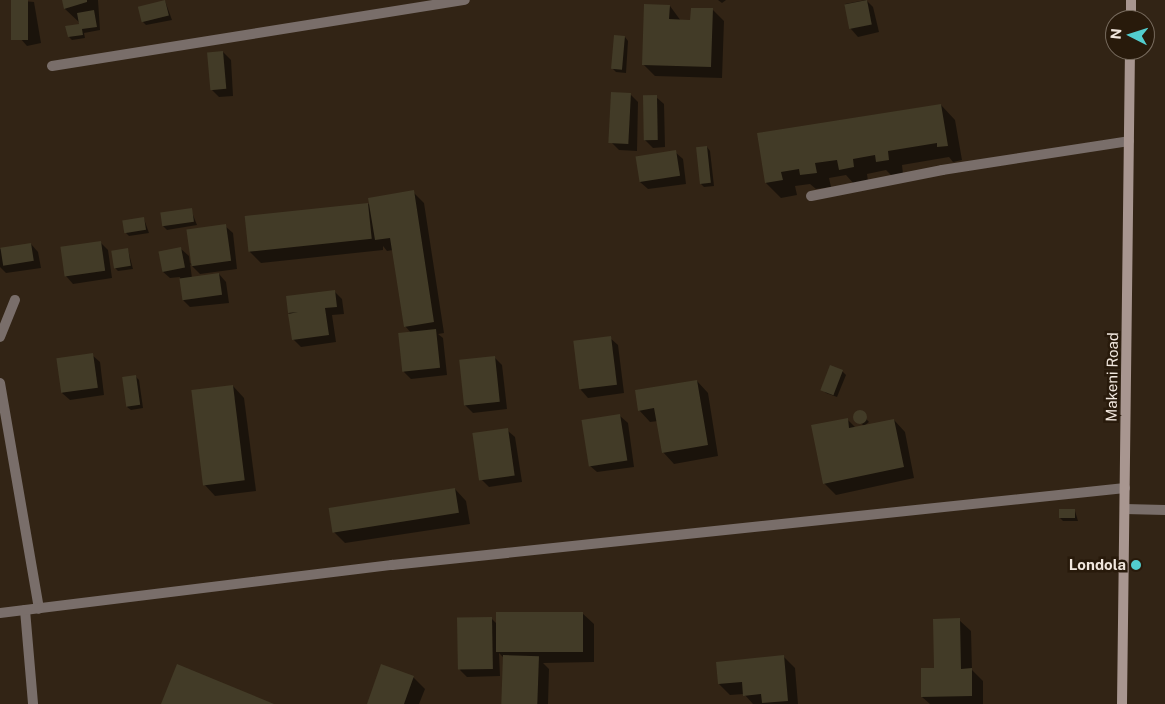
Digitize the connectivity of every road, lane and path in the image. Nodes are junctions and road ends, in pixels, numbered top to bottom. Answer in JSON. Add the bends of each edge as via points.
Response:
{"nodes":[{"id":1,"x":465,"y":0,"type":"edge"},
{"id":2,"x":1130,"y":60,"type":"edge"},
{"id":3,"x":52,"y":66,"type":"dead end"},
{"id":4,"x":1129,"y":141,"type":"junction"},
{"id":5,"x":811,"y":196,"type":"dead end"},
{"id":6,"x":15,"y":300,"type":"dead end"},
{"id":7,"x":0,"y":336,"type":"edge"},
{"id":8,"x":0,"y":383,"type":"edge"},
{"id":9,"x":1125,"y":488,"type":"junction"},
{"id":10,"x":1125,"y":509,"type":"junction"},
{"id":11,"x":1165,"y":510,"type":"edge"},
{"id":12,"x":38,"y":609,"type":"junction"},
{"id":13,"x":25,"y":610,"type":"junction"},
{"id":14,"x":0,"y":613,"type":"edge"},
{"id":15,"x":33,"y":704,"type":"edge"},
{"id":16,"x":1122,"y":704,"type":"edge"}],
"edges":[{"from":1,"to":3,"type":"street"},
{"from":2,"to":4,"type":"main road","name":"Makeni Road"},
{"from":4,"to":5,"type":"street","via":[[942,170]]},
{"from":4,"to":9,"type":"main road","name":"Makeni Road"},
{"from":6,"to":7,"type":"street"},
{"from":8,"to":12,"type":"street"},
{"from":9,"to":10,"type":"main road","name":"Makeni Road"},
{"from":9,"to":12,"type":"street","via":[[402,564]]},
{"from":10,"to":11,"type":"street"},
{"from":10,"to":16,"type":"main road","name":"Makeni Road"},
{"from":12,"to":13,"type":"street"},
{"from":13,"to":14,"type":"street"},
{"from":13,"to":15,"type":"street"}]}
